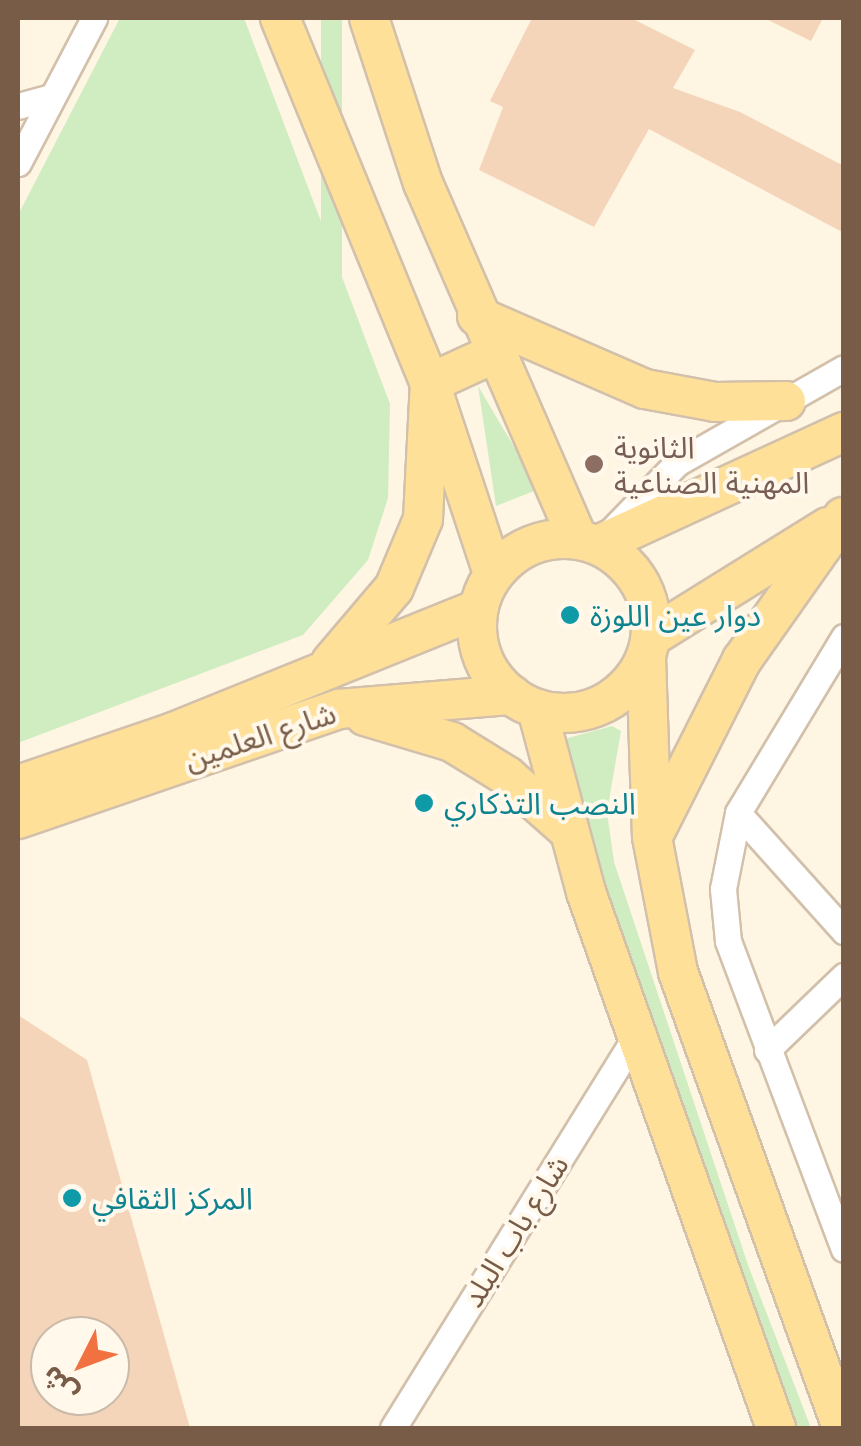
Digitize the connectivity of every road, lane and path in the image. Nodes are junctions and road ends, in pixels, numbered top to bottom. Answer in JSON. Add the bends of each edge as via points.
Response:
{"nodes":[{"id":1,"x":94,"y":18,"type":"edge"},
{"id":2,"x":280,"y":18,"type":"edge"},
{"id":3,"x":369,"y":18,"type":"edge"},
{"id":4,"x":52,"y":96,"type":"junction"},
{"id":5,"x":18,"y":106,"type":"edge"},
{"id":6,"x":18,"y":162,"type":"edge"},
{"id":7,"x":478,"y":316,"type":"junction"},
{"id":8,"x":493,"y":354,"type":"junction"},
{"id":9,"x":844,"y":368,"type":"edge"},
{"id":10,"x":430,"y":383,"type":"junction"},
{"id":11,"x":786,"y":401,"type":"junction"},
{"id":12,"x":844,"y":432,"type":"edge"},
{"id":13,"x":844,"y":517,"type":"edge"},
{"id":14,"x":588,"y":542,"type":"junction"},
{"id":15,"x":486,"y":592,"type":"junction"},
{"id":16,"x":844,"y":637,"type":"edge"},
{"id":17,"x":649,"y":647,"type":"junction"},
{"id":18,"x":319,"y":674,"type":"junction"},
{"id":19,"x":835,"y":674,"type":"edge"},
{"id":20,"x":524,"y":702,"type":"junction"},
{"id":21,"x":338,"y":708,"type":"junction"},
{"id":22,"x":18,"y":785,"type":"edge"},
{"id":23,"x":738,"y":814,"type":"junction"},
{"id":24,"x":18,"y":819,"type":"edge"},
{"id":25,"x":569,"y":832,"type":"junction"},
{"id":26,"x":652,"y":837,"type":"junction"},
{"id":27,"x":844,"y":931,"type":"edge"},
{"id":28,"x":844,"y":976,"type":"edge"},
{"id":29,"x":638,"y":1033,"type":"junction"},
{"id":30,"x":766,"y":1050,"type":"junction"},
{"id":31,"x":844,"y":1249,"type":"edge"},
{"id":32,"x":393,"y":1428,"type":"edge"},
{"id":33,"x":776,"y":1428,"type":"edge"},
{"id":34,"x":842,"y":1428,"type":"edge"}],
"edges":[{"from":1,"to":4,"type":"street"},
{"from":2,"to":10,"type":"main road"},
{"from":3,"to":7,"type":"main road","via":[[424,183]]},
{"from":4,"to":5,"type":"street"},
{"from":4,"to":6,"type":"street"},
{"from":7,"to":8,"type":"main road"},
{"from":7,"to":11,"type":"main road","via":[[645,389],[715,402]]},
{"from":8,"to":10,"type":"main road"},
{"from":8,"to":14,"type":"main road"},
{"from":9,"to":11,"type":"street"},
{"from":10,"to":15,"type":"main road"},
{"from":10,"to":18,"type":"main road","via":[[423,519],[394,588]]},
{"from":11,"to":14,"type":"street","via":[[677,463]]},
{"from":12,"to":14,"type":"main road"},
{"from":13,"to":17,"type":"main road"},
{"from":13,"to":26,"type":"main road","via":[[742,660]]},
{"from":14,"to":15,"type":"main road","via":[[530,545]]},
{"from":14,"to":17,"type":"main road","via":[[640,582]]},
{"from":15,"to":18,"type":"main road","name":"شارع العلمين"},
{"from":15,"to":20,"type":"main road","via":[[482,656]]},
{"from":16,"to":19,"type":"street"},
{"from":17,"to":20,"type":"main road","via":[[633,680],[602,704],[564,713]]},
{"from":17,"to":26,"type":"main road"},
{"from":18,"to":22,"type":"main road","name":"شارع العلمين"},
{"from":19,"to":23,"type":"street"},
{"from":20,"to":21,"type":"main road","name":"شارع العلمين"},
{"from":20,"to":25,"type":"main road"},
{"from":21,"to":24,"type":"main road","name":"شارع العلمين"},
{"from":21,"to":25,"type":"main road","via":[[452,742],[507,776]]},
{"from":23,"to":27,"type":"street"},
{"from":23,"to":30,"type":"street","via":[[725,864],[724,916]]},
{"from":25,"to":29,"type":"main road"},
{"from":26,"to":34,"type":"main road","via":[[678,972]]},
{"from":28,"to":30,"type":"street"},
{"from":29,"to":32,"type":"street","name":"شارع باب البلد"},
{"from":29,"to":33,"type":"main road","via":[[725,1299]]},
{"from":30,"to":31,"type":"street"}]}
